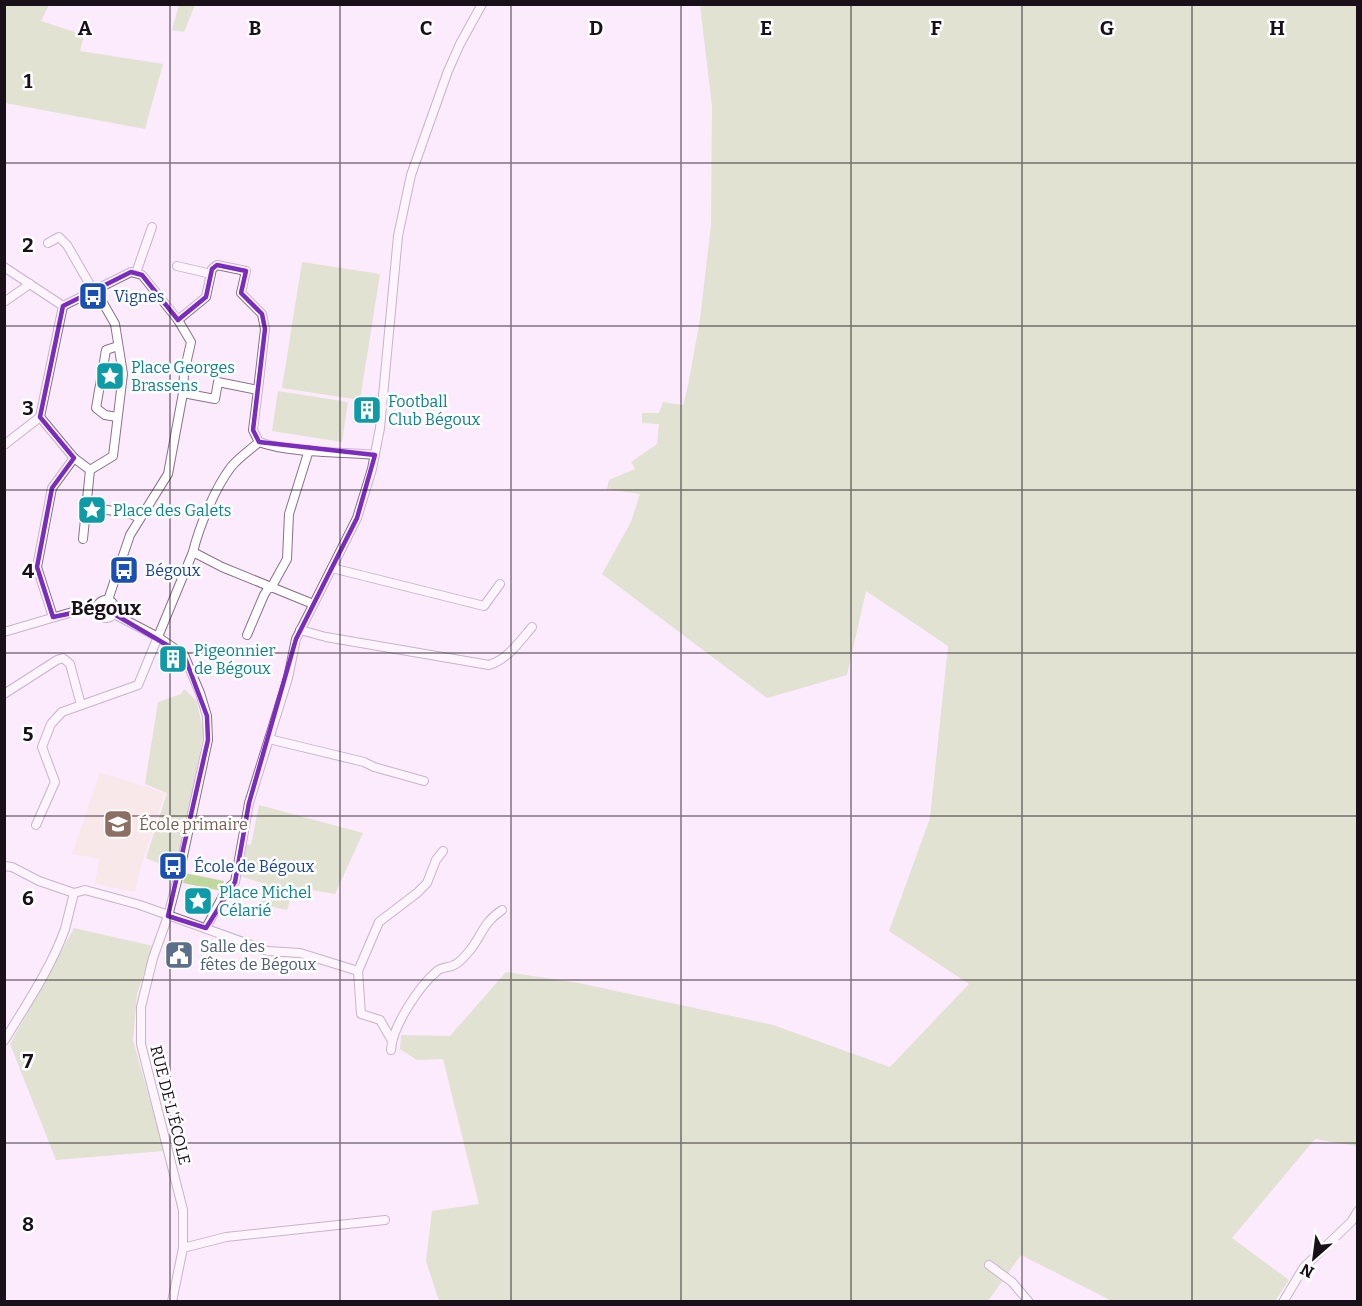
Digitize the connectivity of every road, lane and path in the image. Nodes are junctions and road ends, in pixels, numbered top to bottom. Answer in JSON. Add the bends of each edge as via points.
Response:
{"nodes":[{"id":1,"x":482,"y":4,"type":"edge"},
{"id":2,"x":152,"y":227,"type":"dead end"},
{"id":3,"x":48,"y":243,"type":"dead end"},
{"id":4,"x":177,"y":266,"type":"dead end"},
{"id":5,"x":4,"y":267,"type":"edge"},
{"id":6,"x":136,"y":273,"type":"junction"},
{"id":7,"x":211,"y":274,"type":"junction"},
{"id":8,"x":30,"y":284,"type":"junction"},
{"id":9,"x":94,"y":290,"type":"junction"},
{"id":10,"x":4,"y":303,"type":"edge"},
{"id":11,"x":63,"y":306,"type":"junction"},
{"id":12,"x":178,"y":320,"type":"junction"},
{"id":13,"x":118,"y":346,"type":"junction"},
{"id":14,"x":258,"y":390,"type":"junction"},
{"id":15,"x":183,"y":393,"type":"junction"},
{"id":16,"x":40,"y":417,"type":"junction"},
{"id":17,"x":117,"y":417,"type":"junction"},
{"id":18,"x":259,"y":442,"type":"junction"},
{"id":19,"x":4,"y":445,"type":"edge"},
{"id":20,"x":309,"y":450,"type":"junction"},
{"id":21,"x":375,"y":455,"type":"junction"},
{"id":22,"x":74,"y":458,"type":"junction"},
{"id":23,"x":90,"y":470,"type":"junction"},
{"id":24,"x":87,"y":507,"type":"junction"},
{"id":25,"x":140,"y":518,"type":"junction"},
{"id":26,"x":82,"y":539,"type":"dead end"},
{"id":27,"x":193,"y":552,"type":"junction"},
{"id":28,"x":332,"y":568,"type":"junction"},
{"id":29,"x":500,"y":584,"type":"dead end"},
{"id":30,"x":270,"y":587,"type":"junction"},
{"id":31,"x":108,"y":600,"type":"junction"},
{"id":32,"x":313,"y":604,"type":"junction"},
{"id":33,"x":97,"y":606,"type":"junction"},
{"id":34,"x":114,"y":614,"type":"junction"},
{"id":35,"x":53,"y":617,"type":"junction"},
{"id":36,"x":532,"y":627,"type":"dead end"},
{"id":37,"x":300,"y":630,"type":"junction"},
{"id":38,"x":4,"y":632,"type":"edge"},
{"id":39,"x":247,"y":634,"type":"dead end"},
{"id":40,"x":158,"y":637,"type":"junction"},
{"id":41,"x":4,"y":694,"type":"edge"},
{"id":42,"x":81,"y":705,"type":"junction"},
{"id":43,"x":269,"y":739,"type":"junction"},
{"id":44,"x":424,"y":781,"type":"dead end"},
{"id":45,"x":36,"y":825,"type":"dead end"},
{"id":46,"x":443,"y":850,"type":"dead end"},
{"id":47,"x":4,"y":866,"type":"edge"},
{"id":48,"x":74,"y":893,"type":"junction"},
{"id":49,"x":502,"y":910,"type":"dead end"},
{"id":50,"x":168,"y":916,"type":"junction"},
{"id":51,"x":206,"y":928,"type":"junction"},
{"id":52,"x":358,"y":971,"type":"junction"},
{"id":53,"x":391,"y":1039,"type":"junction"},
{"id":54,"x":4,"y":1041,"type":"edge"},
{"id":55,"x":391,"y":1050,"type":"dead end"},
{"id":56,"x":1358,"y":1211,"type":"edge"},
{"id":57,"x":385,"y":1220,"type":"dead end"},
{"id":58,"x":183,"y":1248,"type":"junction"},
{"id":59,"x":989,"y":1265,"type":"dead end"},
{"id":60,"x":172,"y":1302,"type":"edge"},
{"id":61,"x":1029,"y":1302,"type":"edge"},
{"id":62,"x":1283,"y":1302,"type":"edge"}],
"edges":[{"from":1,"to":21,"type":"street","via":[[459,44],[411,175],[398,236]]},
{"from":2,"to":6,"type":"street"},
{"from":3,"to":9,"type":"street","via":[[59,237],[67,245]]},
{"from":4,"to":7,"type":"street"},
{"from":5,"to":8,"type":"street"},
{"from":6,"to":9,"type":"street"},
{"from":6,"to":12,"type":"street","via":[[142,275]]},
{"from":7,"to":12,"type":"street","via":[[206,297]]},
{"from":7,"to":14,"type":"street","via":[[217,265],[246,271],[241,293],[262,314],[265,328]]},
{"from":8,"to":10,"type":"street"},
{"from":8,"to":11,"type":"street"},
{"from":9,"to":11,"type":"street"},
{"from":9,"to":13,"type":"street","via":[[115,324]]},
{"from":11,"to":16,"type":"street"},
{"from":12,"to":15,"type":"street","via":[[191,342]]},
{"from":13,"to":17,"type":"street","via":[[123,374]]},
{"from":13,"to":17,"type":"street","via":[[106,350],[96,408]]},
{"from":14,"to":15,"type":"street","via":[[218,382],[215,399]]},
{"from":14,"to":18,"type":"street","via":[[253,430]]},
{"from":15,"to":25,"type":"street","via":[[168,474]]},
{"from":16,"to":19,"type":"street"},
{"from":16,"to":22,"type":"street"},
{"from":17,"to":23,"type":"street","via":[[113,456]]},
{"from":18,"to":20,"type":"street"},
{"from":18,"to":27,"type":"street","via":[[232,466],[223,480]]},
{"from":20,"to":21,"type":"street"},
{"from":20,"to":30,"type":"street","via":[[289,514],[287,559]]},
{"from":21,"to":28,"type":"street","via":[[357,518]]},
{"from":22,"to":23,"type":"street"},
{"from":22,"to":35,"type":"street","via":[[52,488],[37,567]]},
{"from":23,"to":24,"type":"street"},
{"from":24,"to":25,"type":"street"},
{"from":24,"to":26,"type":"street"},
{"from":25,"to":31,"type":"street","via":[[130,534]]},
{"from":27,"to":30,"type":"street"},
{"from":27,"to":40,"type":"street"},
{"from":28,"to":29,"type":"street","via":[[484,606]]},
{"from":28,"to":32,"type":"street"},
{"from":30,"to":32,"type":"street"},
{"from":30,"to":39,"type":"street"},
{"from":31,"to":33,"type":"street"},
{"from":31,"to":34,"type":"street","via":[[114,606]]},
{"from":32,"to":37,"type":"street"},
{"from":33,"to":34,"type":"street","via":[[102,618]]},
{"from":33,"to":35,"type":"street"},
{"from":34,"to":40,"type":"street","name":"RUE DE L'ÉCOLE"},
{"from":35,"to":38,"type":"street"},
{"from":36,"to":37,"type":"street","via":[[510,652],[489,664],[326,638]]},
{"from":37,"to":43,"type":"street"},
{"from":40,"to":42,"type":"street","via":[[138,686]]},
{"from":40,"to":50,"type":"street","name":"RUE DE L'ÉCOLE","via":[[184,655],[200,693],[208,732]]},
{"from":41,"to":42,"type":"street","via":[[63,658],[70,664]]},
{"from":42,"to":45,"type":"street","via":[[62,712],[47,730],[42,747],[55,782]]},
{"from":43,"to":44,"type":"street"},
{"from":43,"to":51,"type":"street","via":[[249,803],[235,882],[226,890]]},
{"from":46,"to":52,"type":"street","via":[[427,883],[379,922]]},
{"from":47,"to":48,"type":"street"},
{"from":48,"to":50,"type":"street","via":[[85,890]]},
{"from":48,"to":54,"type":"street","via":[[55,951]]},
{"from":49,"to":53,"type":"street","via":[[489,919],[471,949],[455,965],[438,969],[411,1002]]},
{"from":50,"to":51,"type":"street"},
{"from":50,"to":58,"type":"street","name":"RUE DE L'ÉCOLE","via":[[141,1007],[141,1044],[183,1210]]},
{"from":51,"to":52,"type":"street","via":[[268,951],[300,953]]},
{"from":52,"to":53,"type":"street","via":[[361,1014],[380,1020]]},
{"from":53,"to":55,"type":"street"},
{"from":56,"to":62,"type":"street","via":[[1304,1267]]},
{"from":57,"to":58,"type":"street","via":[[226,1236]]},
{"from":58,"to":60,"type":"street","name":"RUE DE L'ÉCOLE"},
{"from":59,"to":61,"type":"street","via":[[1012,1282]]}]}
